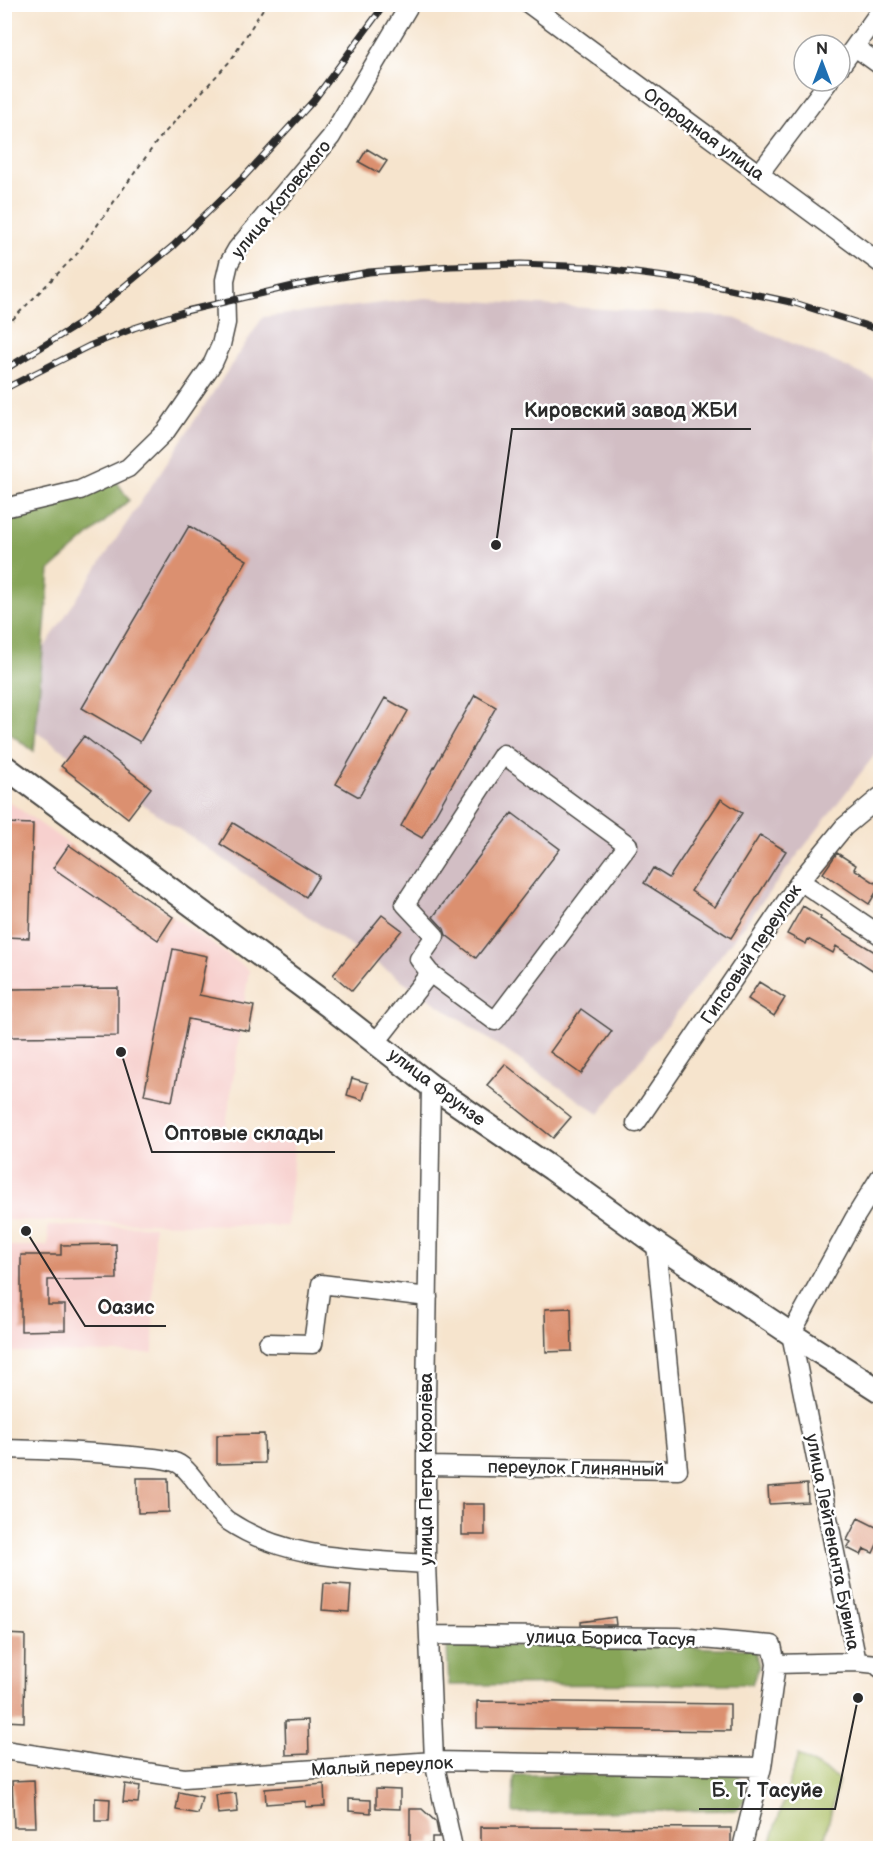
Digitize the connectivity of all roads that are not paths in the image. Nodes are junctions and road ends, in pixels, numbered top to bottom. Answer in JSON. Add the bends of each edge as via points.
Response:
{"nodes":[{"id":1,"x":410,"y":4,"type":"edge"},
{"id":2,"x":529,"y":4,"type":"edge"},
{"id":3,"x":880,"y":11,"type":"edge"},
{"id":4,"x":855,"y":47,"type":"junction"},
{"id":5,"x":852,"y":51,"type":"edge"},
{"id":6,"x":880,"y":65,"type":"edge"},
{"id":7,"x":820,"y":93,"type":"edge"},
{"id":8,"x":759,"y":174,"type":"junction"},
{"id":9,"x":880,"y":263,"type":"edge"},
{"id":10,"x":4,"y":508,"type":"edge"},
{"id":11,"x":4,"y":766,"type":"edge"},
{"id":12,"x":880,"y":797,"type":"edge"},
{"id":13,"x":800,"y":881,"type":"junction"},
{"id":14,"x":880,"y":935,"type":"edge"},
{"id":15,"x":430,"y":973,"type":"junction"},
{"id":16,"x":376,"y":1041,"type":"junction"},
{"id":17,"x":431,"y":1086,"type":"junction"},
{"id":18,"x":636,"y":1123,"type":"dead end"},
{"id":19,"x":880,"y":1177,"type":"edge"},
{"id":20,"x":656,"y":1244,"type":"junction"},
{"id":21,"x":428,"y":1296,"type":"junction"},
{"id":22,"x":791,"y":1334,"type":"junction"},
{"id":23,"x":268,"y":1343,"type":"dead end"},
{"id":24,"x":880,"y":1390,"type":"edge"},
{"id":25,"x":4,"y":1449,"type":"edge"},
{"id":26,"x":426,"y":1466,"type":"junction"},
{"id":27,"x":426,"y":1564,"type":"junction"},
{"id":28,"x":430,"y":1635,"type":"junction"},
{"id":29,"x":776,"y":1664,"type":"junction"},
{"id":30,"x":873,"y":1664,"type":"edge"},
{"id":31,"x":4,"y":1750,"type":"edge"},
{"id":32,"x":434,"y":1761,"type":"junction"},
{"id":33,"x":762,"y":1767,"type":"junction"},
{"id":34,"x":453,"y":1848,"type":"edge"},
{"id":35,"x":742,"y":1848,"type":"edge"}],
"edges":[{"from":1,"to":10,"type":"street","name":"улица Котовского","via":[[331,138],[229,263],[221,345],[166,431],[128,468],[80,490]]},
{"from":2,"to":8,"type":"street","name":"Огородная улица"},
{"from":3,"to":4,"type":"street"},
{"from":4,"to":5,"type":"street"},
{"from":4,"to":6,"type":"street"},
{"from":7,"to":8,"type":"street"},
{"from":8,"to":9,"type":"street","name":"Огородная улица"},
{"from":11,"to":16,"type":"main road","name":"улица Фрунзе"},
{"from":12,"to":13,"type":"street","name":"Гипсовый переулок","via":[[844,827]]},
{"from":13,"to":14,"type":"street"},
{"from":13,"to":18,"type":"street","name":"Гипсовый переулок"},
{"from":15,"to":15,"type":"street","via":[[495,1021],[628,844],[503,754],[405,904],[435,936],[419,959]]},
{"from":15,"to":16,"type":"street"},
{"from":16,"to":17,"type":"main road","name":"улица Фрунзе"},
{"from":17,"to":20,"type":"main road","name":"улица Фрунзе"},
{"from":17,"to":21,"type":"street","name":"улица Петра Королёва"},
{"from":19,"to":22,"type":"street"},
{"from":20,"to":22,"type":"main road","name":"улица Фрунзе"},
{"from":20,"to":26,"type":"street","name":"переулок Глинянный","via":[[678,1470]]},
{"from":21,"to":23,"type":"street","via":[[321,1284],[313,1344]]},
{"from":21,"to":26,"type":"street","name":"улица Петра Королёва"},
{"from":22,"to":24,"type":"main road","name":"улица Фрунзе"},
{"from":22,"to":30,"type":"street","name":"улица Лейтенанта Бувина"},
{"from":25,"to":27,"type":"street","via":[[162,1459],[179,1464],[226,1519],[266,1541],[335,1557]]},
{"from":26,"to":27,"type":"street","name":"улица Петра Королёва"},
{"from":27,"to":28,"type":"street","name":"улица Петра Королёва"},
{"from":28,"to":29,"type":"street","name":"улица Бориса Тасуя","via":[[678,1637],[772,1645]]},
{"from":28,"to":32,"type":"street","name":"улица Петра Королёва"},
{"from":29,"to":30,"type":"street","name":"улица Лейтенанта Бувина"},
{"from":29,"to":33,"type":"street"},
{"from":31,"to":32,"type":"street","name":"Малый переулок","via":[[184,1778]]},
{"from":32,"to":33,"type":"street","name":"Малый переулок"},
{"from":32,"to":34,"type":"street","name":"улица Петра Королёва"},
{"from":33,"to":35,"type":"street"}]}
